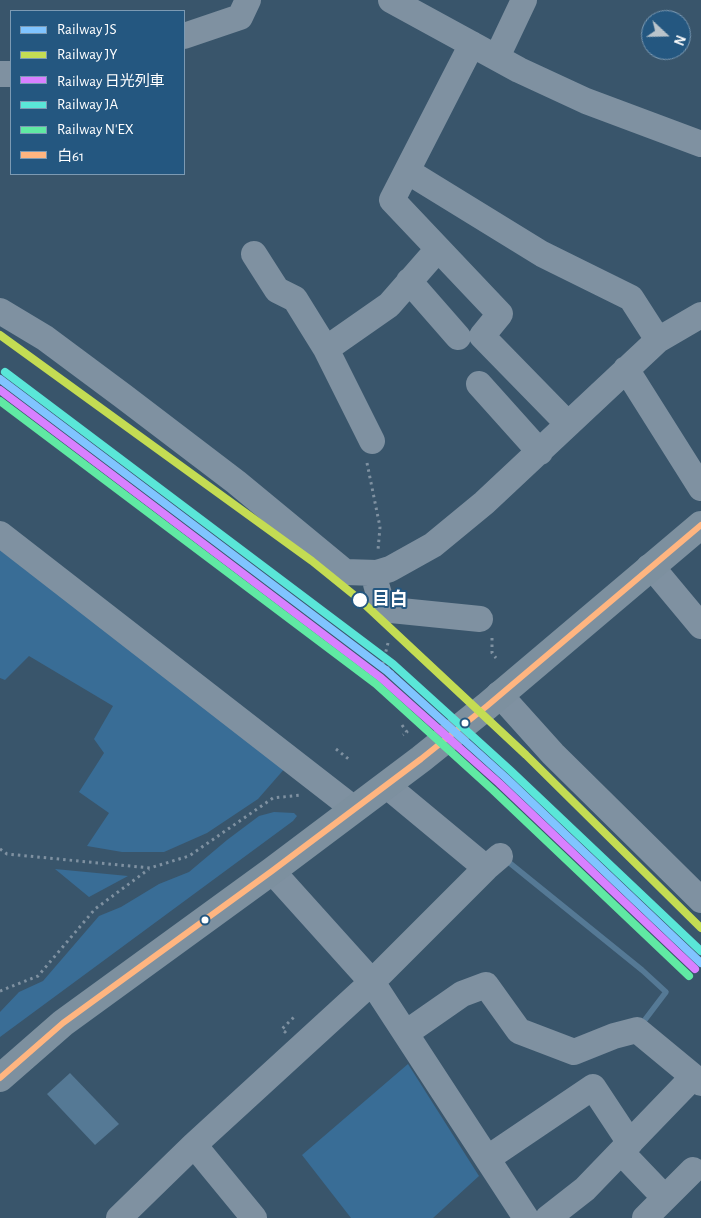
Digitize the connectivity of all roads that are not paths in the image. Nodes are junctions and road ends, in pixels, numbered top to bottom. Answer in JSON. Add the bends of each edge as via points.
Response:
{"nodes":[{"id":1,"x":248,"y":0,"type":"edge"},
{"id":2,"x":391,"y":0,"type":"edge"},
{"id":3,"x":524,"y":0,"type":"edge"},
{"id":4,"x":424,"y":8,"type":"edge"},
{"id":5,"x":185,"y":36,"type":"edge"},
{"id":6,"x":472,"y":44,"type":"junction"},
{"id":7,"x":496,"y":57,"type":"junction"},
{"id":8,"x":701,"y":144,"type":"edge"},
{"id":9,"x":407,"y":171,"type":"junction"},
{"id":10,"x":438,"y":249,"type":"junction"},
{"id":11,"x":254,"y":254,"type":"dead end"},
{"id":12,"x":409,"y":281,"type":"junction"},
{"id":13,"x":0,"y":311,"type":"edge"},
{"id":14,"x":701,"y":314,"type":"edge"},
{"id":15,"x":458,"y":337,"type":"dead end"},
{"id":16,"x":658,"y":340,"type":"junction"},
{"id":17,"x":326,"y":349,"type":"junction"},
{"id":18,"x":626,"y":369,"type":"junction"},
{"id":19,"x":479,"y":384,"type":"dead end"},
{"id":20,"x":568,"y":424,"type":"junction"},
{"id":21,"x":372,"y":442,"type":"road end"},
{"id":22,"x":540,"y":452,"type":"junction"},
{"id":23,"x":701,"y":488,"type":"edge"},
{"id":24,"x":701,"y":525,"type":"edge"},
{"id":25,"x":0,"y":534,"type":"edge"},
{"id":26,"x":649,"y":567,"type":"junction"},
{"id":27,"x":377,"y":573,"type":"junction"},
{"id":28,"x":480,"y":619,"type":"dead end"},
{"id":29,"x":701,"y":626,"type":"edge"},
{"id":30,"x":493,"y":700,"type":"junction"},
{"id":31,"x":386,"y":784,"type":"junction"},
{"id":32,"x":354,"y":808,"type":"junction"},
{"id":33,"x":272,"y":870,"type":"junction"},
{"id":34,"x":701,"y":900,"type":"edge"},
{"id":35,"x":372,"y":982,"type":"junction"},
{"id":36,"x":406,"y":1033,"type":"junction"},
{"id":37,"x":0,"y":1078,"type":"edge"},
{"id":38,"x":697,"y":1080,"type":"edge"},
{"id":39,"x":194,"y":1145,"type":"junction"},
{"id":40,"x":626,"y":1148,"type":"junction"},
{"id":41,"x":488,"y":1158,"type":"junction"},
{"id":42,"x":693,"y":1170,"type":"dead end"},
{"id":43,"x":665,"y":1198,"type":"junction"},
{"id":44,"x":119,"y":1218,"type":"edge"},
{"id":45,"x":254,"y":1218,"type":"edge"},
{"id":46,"x":526,"y":1218,"type":"edge"},
{"id":47,"x":548,"y":1218,"type":"edge"},
{"id":48,"x":644,"y":1218,"type":"edge"}],
"edges":[{"from":1,"to":5,"type":"street","via":[[240,17]]},
{"from":2,"to":4,"type":"street"},
{"from":3,"to":7,"type":"street"},
{"from":4,"to":6,"type":"street"},
{"from":6,"to":7,"type":"street"},
{"from":6,"to":9,"type":"street"},
{"from":7,"to":8,"type":"street","via":[[586,101]]},
{"from":9,"to":10,"type":"street","via":[[392,200]]},
{"from":9,"to":16,"type":"street","via":[[542,254],[631,298]]},
{"from":10,"to":12,"type":"street"},
{"from":10,"to":20,"type":"street","via":[[500,314],[482,336]]},
{"from":11,"to":17,"type":"street","via":[[277,290],[296,298]]},
{"from":12,"to":15,"type":"street"},
{"from":12,"to":17,"type":"street","via":[[389,305]]},
{"from":13,"to":27,"type":"street","via":[[45,338],[123,396],[236,482],[345,572]]},
{"from":14,"to":16,"type":"street"},
{"from":16,"to":18,"type":"street"},
{"from":17,"to":21,"type":"street"},
{"from":18,"to":20,"type":"street"},
{"from":18,"to":23,"type":"street"},
{"from":19,"to":22,"type":"street"},
{"from":20,"to":22,"type":"street"},
{"from":22,"to":27,"type":"street","via":[[433,545]]},
{"from":24,"to":26,"type":"main road"},
{"from":25,"to":32,"type":"street"},
{"from":26,"to":29,"type":"street"},
{"from":26,"to":30,"type":"main road"},
{"from":27,"to":28,"type":"street","via":[[376,584],[381,601],[391,610]]},
{"from":30,"to":31,"type":"main road"},
{"from":30,"to":34,"type":"street","via":[[553,754]]},
{"from":31,"to":32,"type":"main road"},
{"from":31,"to":35,"type":"street","via":[[493,862]]},
{"from":32,"to":33,"type":"main road"},
{"from":33,"to":35,"type":"street"},
{"from":33,"to":37,"type":"main road","via":[[64,1023]]},
{"from":35,"to":36,"type":"street"},
{"from":35,"to":39,"type":"street"},
{"from":36,"to":38,"type":"street","via":[[462,994],[486,985],[520,1031],[574,1052],[637,1030]]},
{"from":36,"to":41,"type":"street"},
{"from":38,"to":40,"type":"street"},
{"from":39,"to":44,"type":"street"},
{"from":39,"to":45,"type":"street"},
{"from":40,"to":41,"type":"street","via":[[593,1087]]},
{"from":40,"to":43,"type":"street"},
{"from":40,"to":47,"type":"street","via":[[586,1189]]},
{"from":41,"to":46,"type":"street"},
{"from":42,"to":43,"type":"street"},
{"from":43,"to":48,"type":"street"}]}
